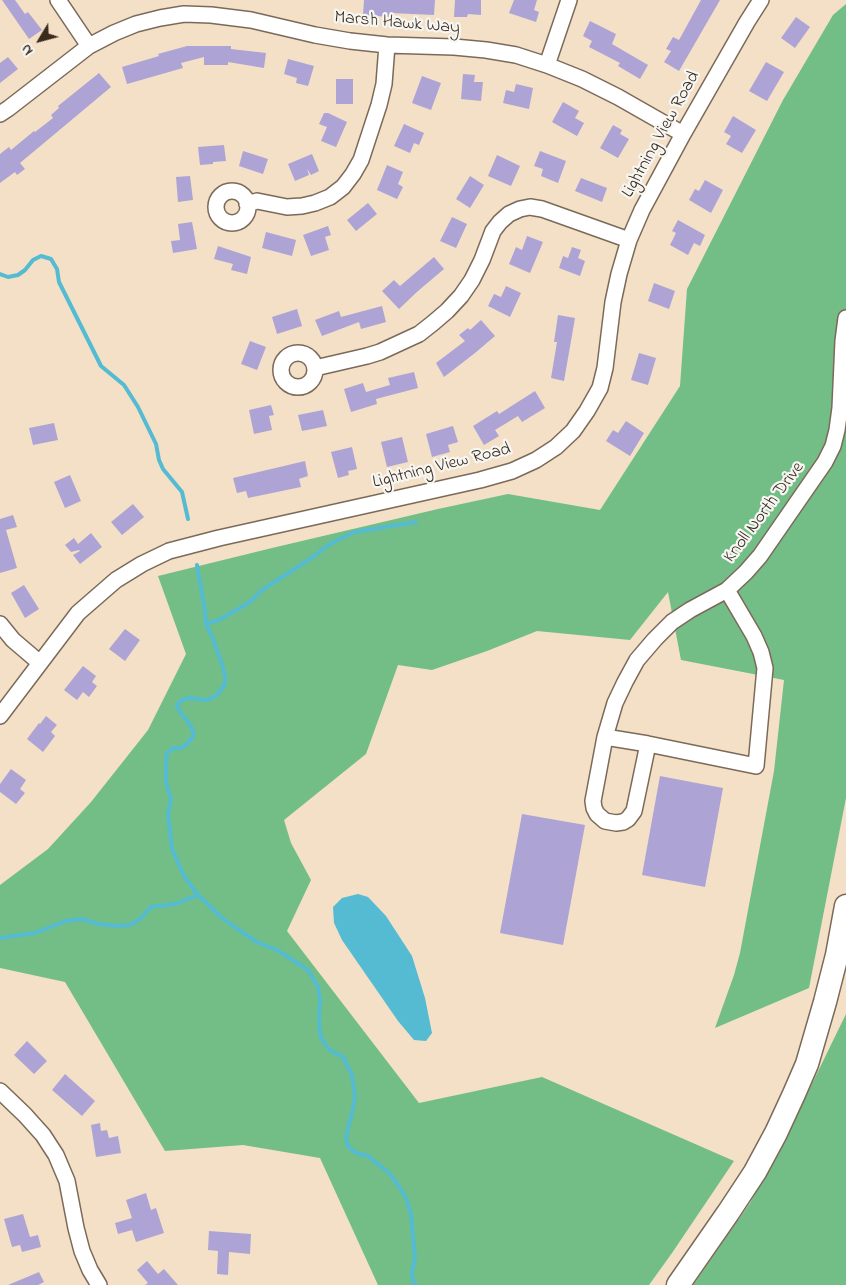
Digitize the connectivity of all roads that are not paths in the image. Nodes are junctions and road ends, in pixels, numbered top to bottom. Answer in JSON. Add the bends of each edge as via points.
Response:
{"nodes":[{"id":1,"x":58,"y":0,"type":"edge"},
{"id":2,"x":569,"y":0,"type":"edge"},
{"id":3,"x":761,"y":0,"type":"edge"},
{"id":4,"x":212,"y":7,"type":"edge"},
{"id":5,"x":387,"y":45,"type":"junction"},
{"id":6,"x":89,"y":46,"type":"junction"},
{"id":7,"x":547,"y":65,"type":"junction"},
{"id":8,"x":0,"y":114,"type":"edge"},
{"id":9,"x":683,"y":134,"type":"junction"},
{"id":10,"x":247,"y":204,"type":"dead end"},
{"id":11,"x":629,"y":240,"type":"junction"},
{"id":12,"x":846,"y":318,"type":"edge"},
{"id":13,"x":315,"y":368,"type":"dead end"},
{"id":14,"x":727,"y":590,"type":"junction"},
{"id":15,"x":0,"y":624,"type":"edge"},
{"id":16,"x":40,"y":663,"type":"junction"},
{"id":17,"x":0,"y":716,"type":"edge"},
{"id":18,"x":605,"y":737,"type":"junction"},
{"id":19,"x":648,"y":744,"type":"junction"},
{"id":20,"x":846,"y":906,"type":"edge"},
{"id":21,"x":0,"y":1091,"type":"edge"},
{"id":22,"x":99,"y":1285,"type":"edge"},
{"id":23,"x":678,"y":1285,"type":"edge"}],
"edges":[{"from":1,"to":6,"type":"street"},
{"from":2,"to":7,"type":"street"},
{"from":3,"to":9,"type":"street","name":"Lightning View Road"},
{"from":4,"to":5,"type":"street","name":"Marsh Hawk Way","via":[[251,20],[324,36]]},
{"from":4,"to":6,"type":"street","name":"Marsh Hawk Way","via":[[160,18],[114,33]]},
{"from":5,"to":7,"type":"street","name":"Marsh Hawk Way","via":[[486,50]]},
{"from":5,"to":10,"type":"street","via":[[379,104],[361,160],[343,187],[330,197],[302,206],[287,207],[257,201]]},
{"from":6,"to":8,"type":"street","name":"Marsh Hawk Way"},
{"from":7,"to":9,"type":"street","name":"Marsh Hawk Way","via":[[618,97]]},
{"from":9,"to":11,"type":"street","name":"Lightning View Road"},
{"from":11,"to":13,"type":"street","via":[[542,209],[520,209],[509,214],[493,231],[482,260],[461,296],[419,334],[380,352]]},
{"from":11,"to":16,"type":"street","name":"Lightning View Road","via":[[613,302],[606,368],[600,388],[573,431],[556,448],[512,471],[480,480],[169,551],[116,580],[95,597],[78,613]]},
{"from":12,"to":14,"type":"street","name":"Knoll North Drive","via":[[840,408],[833,446],[760,556]]},
{"from":14,"to":18,"type":"street","name":"Knoll North Drive","via":[[672,622],[637,660],[615,703]]},
{"from":14,"to":19,"type":"street","via":[[754,636],[765,668],[756,766]]},
{"from":15,"to":16,"type":"street"},
{"from":16,"to":17,"type":"street","name":"Lightning View Road"},
{"from":18,"to":19,"type":"street"},
{"from":18,"to":19,"type":"street","name":"Knoll North Drive","via":[[593,801],[597,814],[611,823],[623,822],[634,811]]},
{"from":20,"to":23,"type":"highway","via":[[826,1002],[794,1094],[755,1172]]},
{"from":21,"to":22,"type":"street","via":[[43,1135],[56,1155],[67,1181],[82,1251]]}]}
